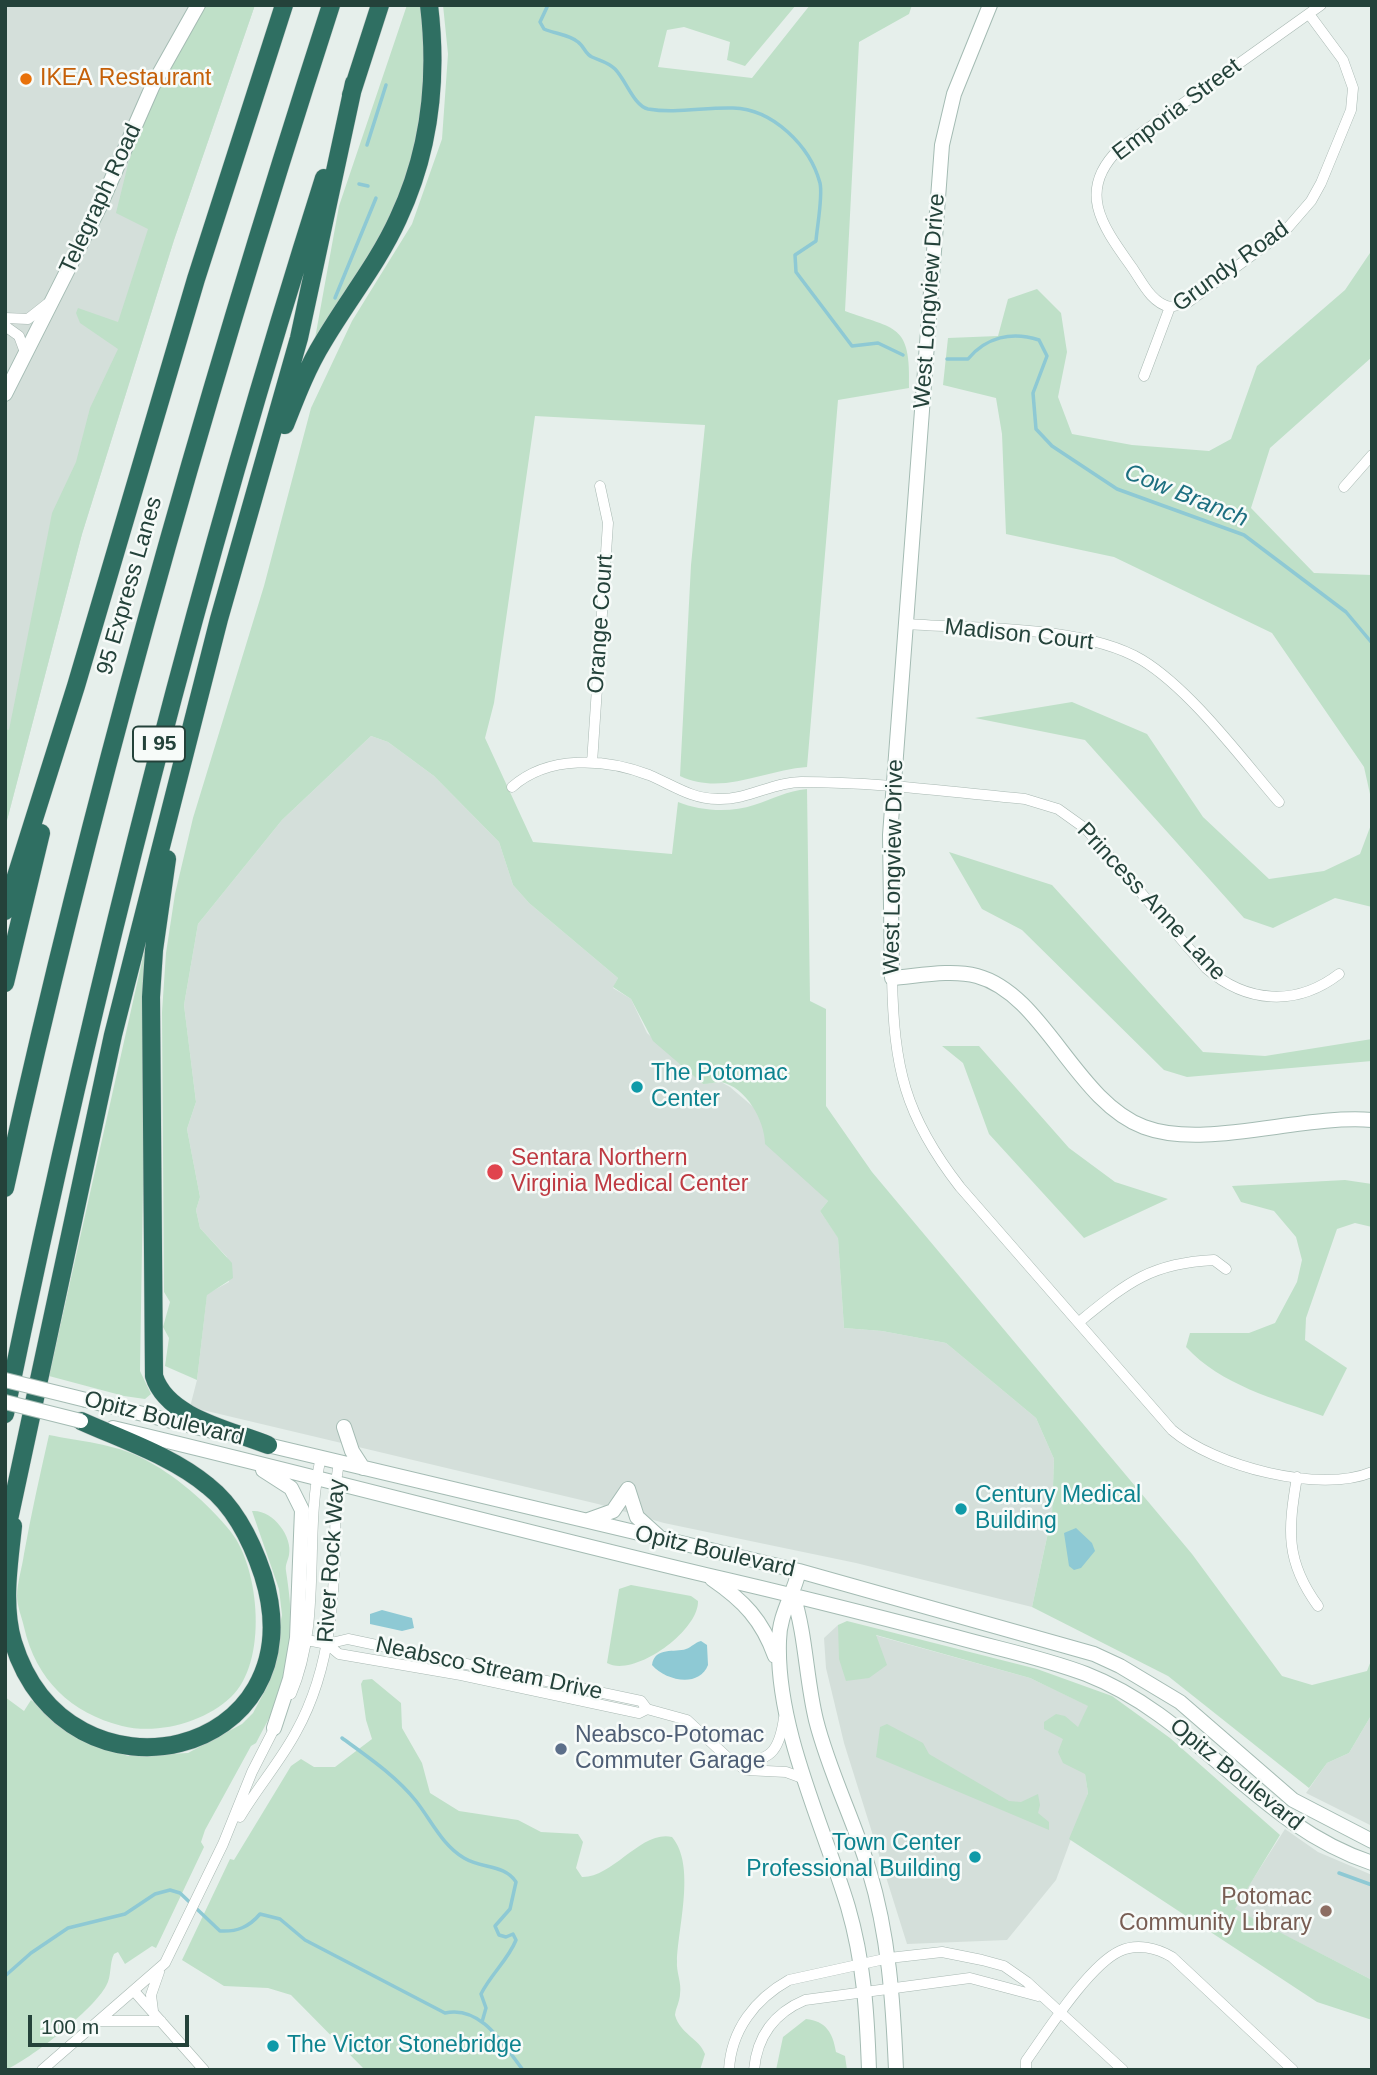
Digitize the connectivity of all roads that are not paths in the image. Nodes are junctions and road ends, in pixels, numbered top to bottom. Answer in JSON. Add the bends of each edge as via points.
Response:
{"nodes":[{"id":1,"x":198,"y":5,"type":"edge"},
{"id":2,"x":284,"y":5,"type":"edge"},
{"id":3,"x":331,"y":5,"type":"edge"},
{"id":4,"x":380,"y":5,"type":"edge"},
{"id":5,"x":990,"y":5,"type":"edge"},
{"id":6,"x":1321,"y":5,"type":"edge"},
{"id":7,"x":430,"y":13,"type":"edge"},
{"id":8,"x":1309,"y":14,"type":"junction"},
{"id":9,"x":354,"y":83,"type":"junction"},
{"id":10,"x":56,"y":298,"type":"junction"},
{"id":11,"x":1170,"y":307,"type":"junction"},
{"id":12,"x":5,"y":318,"type":"edge"},
{"id":13,"x":5,"y":326,"type":"edge"},
{"id":14,"x":26,"y":356,"type":"junction"},
{"id":15,"x":1144,"y":376,"type":"dead end"},
{"id":16,"x":5,"y":394,"type":"edge"},
{"id":17,"x":1372,"y":455,"type":"edge"},
{"id":18,"x":600,"y":486,"type":"dead end"},
{"id":19,"x":1344,"y":486,"type":"dead end"},
{"id":20,"x":250,"y":509,"type":"junction"},
{"id":21,"x":906,"y":624,"type":"junction"},
{"id":22,"x":76,"y":686,"type":"junction"},
{"id":23,"x":193,"y":717,"type":"junction"},
{"id":24,"x":592,"y":763,"type":"junction"},
{"id":25,"x":512,"y":787,"type":"dead end"},
{"id":26,"x":894,"y":788,"type":"junction"},
{"id":27,"x":1279,"y":802,"type":"dead end"},
{"id":28,"x":5,"y":911,"type":"edge"},
{"id":29,"x":1339,"y":974,"type":"dead end"},
{"id":30,"x":892,"y":978,"type":"junction"},
{"id":31,"x":5,"y":983,"type":"edge"},
{"id":32,"x":1372,"y":1120,"type":"edge"},
{"id":33,"x":5,"y":1188,"type":"edge"},
{"id":34,"x":1226,"y":1269,"type":"dead end"},
{"id":35,"x":1079,"y":1322,"type":"junction"},
{"id":36,"x":5,"y":1380,"type":"edge"},
{"id":37,"x":5,"y":1402,"type":"edge"},
{"id":38,"x":5,"y":1414,"type":"edge"},
{"id":39,"x":81,"y":1421,"type":"junction"},
{"id":40,"x":344,"y":1427,"type":"dead end"},
{"id":41,"x":268,"y":1445,"type":"junction"},
{"id":42,"x":321,"y":1457,"type":"junction"},
{"id":43,"x":236,"y":1458,"type":"junction"},
{"id":44,"x":340,"y":1462,"type":"junction"},
{"id":45,"x":363,"y":1468,"type":"junction"},
{"id":46,"x":1372,"y":1472,"type":"edge"},
{"id":47,"x":316,"y":1477,"type":"junction"},
{"id":48,"x":1297,"y":1477,"type":"junction"},
{"id":49,"x":17,"y":1482,"type":"junction"},
{"id":50,"x":335,"y":1482,"type":"junction"},
{"id":51,"x":581,"y":1521,"type":"junction"},
{"id":52,"x":5,"y":1538,"type":"edge"},
{"id":53,"x":669,"y":1541,"type":"junction"},
{"id":54,"x":799,"y":1571,"type":"junction"},
{"id":55,"x":705,"y":1575,"type":"junction"},
{"id":56,"x":793,"y":1595,"type":"junction"},
{"id":57,"x":1318,"y":1606,"type":"dead end"},
{"id":58,"x":307,"y":1640,"type":"junction"},
{"id":59,"x":327,"y":1644,"type":"junction"},
{"id":60,"x":780,"y":1671,"type":"junction"},
{"id":61,"x":786,"y":1708,"type":"junction"},
{"id":62,"x":647,"y":1709,"type":"junction"},
{"id":63,"x":274,"y":1728,"type":"junction"},
{"id":64,"x":735,"y":1762,"type":"junction"},
{"id":65,"x":807,"y":1780,"type":"junction"},
{"id":66,"x":1372,"y":1841,"type":"edge"},
{"id":67,"x":223,"y":1844,"type":"junction"},
{"id":68,"x":1372,"y":1863,"type":"edge"},
{"id":69,"x":889,"y":1958,"type":"junction"},
{"id":70,"x":862,"y":1964,"type":"junction"},
{"id":71,"x":163,"y":1966,"type":"junction"},
{"id":72,"x":893,"y":1988,"type":"junction"},
{"id":73,"x":134,"y":1991,"type":"junction"},
{"id":74,"x":866,"y":1993,"type":"junction"},
{"id":75,"x":1039,"y":1996,"type":"junction"},
{"id":76,"x":153,"y":2012,"type":"junction"},
{"id":77,"x":1060,"y":2013,"type":"junction"},
{"id":78,"x":99,"y":2021,"type":"junction"},
{"id":79,"x":161,"y":2021,"type":"junction"},
{"id":80,"x":1026,"y":2066,"type":"edge"},
{"id":81,"x":43,"y":2070,"type":"edge"},
{"id":82,"x":204,"y":2070,"type":"edge"},
{"id":83,"x":729,"y":2070,"type":"edge"},
{"id":84,"x":754,"y":2070,"type":"edge"},
{"id":85,"x":869,"y":2070,"type":"edge"},
{"id":86,"x":896,"y":2070,"type":"edge"},
{"id":87,"x":1035,"y":2070,"type":"edge"},
{"id":88,"x":1123,"y":2070,"type":"edge"},
{"id":89,"x":1293,"y":2070,"type":"edge"}],
"edges":[{"from":1,"to":10,"type":"main road","name":"Telegraph Road","via":[[153,85]]},
{"from":2,"to":22,"type":"highway","via":[[139,466]]},
{"from":3,"to":33,"type":"highway","name":"95 Express Lanes","via":[[245,276],[121,709]]},
{"from":4,"to":9,"type":"highway","number":"I 95"},
{"from":5,"to":21,"type":"main road","name":"West Longview Drive","via":[[951,103],[942,145]]},
{"from":6,"to":8,"type":"street","name":"Emporia Street"},
{"from":7,"to":20,"type":"highway","via":[[433,65],[428,129],[411,189],[383,248],[309,367]]},
{"from":8,"to":11,"type":"street","name":"Grundy Road","via":[[1343,60],[1353,88],[1351,110],[1321,183],[1285,231],[1187,303]]},
{"from":8,"to":11,"type":"street","name":"Emporia Street","via":[[1119,149],[1102,168],[1096,192],[1104,225],[1155,300]]},
{"from":9,"to":20,"type":"highway","via":[[299,338]]},
{"from":9,"to":38,"type":"highway","number":"I 95","via":[[292,280],[166,718],[70,1108]]},
{"from":10,"to":12,"type":"street","via":[[28,319]]},
{"from":10,"to":14,"type":"main road","name":"Telegraph Road"},
{"from":11,"to":15,"type":"street","name":"Grundy Road"},
{"from":13,"to":14,"type":"street","via":[[19,336]]},
{"from":14,"to":16,"type":"main road","name":"Telegraph Road"},
{"from":17,"to":19,"type":"street"},
{"from":18,"to":24,"type":"street","name":"Orange Court","via":[[608,523]]},
{"from":20,"to":23,"type":"highway"},
{"from":21,"to":26,"type":"main road","name":"West Longview Drive"},
{"from":21,"to":27,"type":"street","name":"Madison Court","via":[[1083,639],[1123,651],[1172,682]]},
{"from":22,"to":28,"type":"highway"},
{"from":22,"to":31,"type":"highway"},
{"from":23,"to":41,"type":"highway","via":[[163,877],[151,997],[153,1367],[157,1386],[174,1407]]},
{"from":23,"to":49,"type":"highway","via":[[113,1035]]},
{"from":24,"to":25,"type":"street","name":"Princess Anne Lane","via":[[536,769]]},
{"from":24,"to":26,"type":"street","name":"Princess Anne Lane","via":[[647,775],[709,799],[738,798],[799,782]]},
{"from":26,"to":29,"type":"street","name":"Princess Anne Lane","via":[[1025,799],[1065,814],[1086,829],[1206,968],[1241,991],[1289,997],[1316,990]]},
{"from":26,"to":30,"type":"main road","name":"West Longview Drive"},
{"from":30,"to":32,"type":"main road","via":[[963,974],[995,983],[1021,1005],[1112,1108],[1154,1131],[1191,1135],[1337,1119]]},
{"from":30,"to":35,"type":"street","name":"West Longview Drive","via":[[900,1071],[930,1147]]},
{"from":34,"to":35,"type":"street","via":[[1214,1260],[1182,1261],[1154,1270],[1130,1281]]},
{"from":35,"to":48,"type":"street","name":"West Longview Drive","via":[[1172,1430],[1191,1444],[1238,1464]]},
{"from":36,"to":41,"type":"main road","name":"Opitz Boulevard","bridge":true},
{"from":37,"to":39,"type":"main road","name":"Opitz Boulevard","bridge":true},
{"from":39,"to":43,"type":"main road","name":"Opitz Boulevard"},
{"from":39,"to":49,"type":"highway","via":[[178,1465],[209,1487],[236,1515],[255,1549],[270,1610],[267,1653],[251,1695],[229,1720],[186,1743],[132,1748],[86,1731],[49,1703],[20,1660],[9,1623]]},
{"from":40,"to":45,"type":"main road"},
{"from":41,"to":42,"type":"main road","name":"Opitz Boulevard"},
{"from":42,"to":44,"type":"main road","name":"Opitz Boulevard"},
{"from":42,"to":47,"type":"street","name":"River Rock Way"},
{"from":43,"to":47,"type":"main road","name":"Opitz Boulevard"},
{"from":43,"to":63,"type":"main road","via":[[286,1483],[302,1510],[297,1638]]},
{"from":44,"to":45,"type":"main road","name":"Opitz Boulevard"},
{"from":44,"to":50,"type":"street","name":"River Rock Way"},
{"from":45,"to":51,"type":"main road","name":"Opitz Boulevard"},
{"from":46,"to":48,"type":"street","name":"West Longview Drive","via":[[1332,1482]]},
{"from":47,"to":50,"type":"main road","name":"Opitz Boulevard"},
{"from":47,"to":58,"type":"street","name":"River Rock Way"},
{"from":48,"to":57,"type":"street","via":[[1290,1515],[1291,1548],[1300,1578]]},
{"from":49,"to":52,"type":"highway"},
{"from":50,"to":55,"type":"main road","name":"Opitz Boulevard"},
{"from":50,"to":59,"type":"street","name":"River Rock Way","via":[[332,1616]]},
{"from":51,"to":53,"type":"main road","name":"Opitz Boulevard"},
{"from":51,"to":53,"type":"main road","via":[[613,1511],[628,1489],[638,1518],[650,1532]]},
{"from":53,"to":54,"type":"main road","name":"Opitz Boulevard"},
{"from":54,"to":56,"type":"main road"},
{"from":54,"to":66,"type":"main road","name":"Opitz Boulevard","via":[[1066,1645],[1121,1666],[1180,1702],[1293,1800]]},
{"from":55,"to":56,"type":"main road","name":"Opitz Boulevard"},
{"from":55,"to":60,"type":"main road","via":[[753,1612]]},
{"from":56,"to":60,"type":"main road","via":[[780,1628]]},
{"from":56,"to":68,"type":"main road","name":"Opitz Boulevard","via":[[1057,1664],[1115,1687],[1167,1718],[1292,1824]]},
{"from":56,"to":69,"type":"main road","via":[[816,1719],[869,1870]]},
{"from":58,"to":59,"type":"street","name":"Neabsco Stream Drive"},
{"from":58,"to":63,"type":"street","name":"River Rock Way","via":[[301,1671]]},
{"from":59,"to":62,"type":"street","name":"Neabsco Stream Drive","via":[[339,1654],[390,1665],[461,1675],[639,1713]]},
{"from":59,"to":62,"type":"street","name":"Neabsco Stream Drive","via":[[348,1639],[641,1701]]},
{"from":59,"to":67,"type":"street","name":"River Rock Way","via":[[312,1698],[295,1734]]},
{"from":60,"to":61,"type":"main road"},
{"from":61,"to":64,"type":"street","via":[[775,1750],[760,1760]]},
{"from":61,"to":65,"type":"main road"},
{"from":62,"to":64,"type":"street","name":"Neabsco Stream Drive","via":[[687,1720]]},
{"from":63,"to":67,"type":"street","name":"River Rock Way"},
{"from":64,"to":65,"type":"street","name":"Neabsco Stream Drive","via":[[751,1772],[786,1772]]},
{"from":65,"to":70,"type":"main road"},
{"from":67,"to":71,"type":"street","name":"River Rock Way"},
{"from":69,"to":70,"type":"street"},
{"from":69,"to":72,"type":"main road"},
{"from":69,"to":75,"type":"street","via":[[942,1952],[982,1960],[1004,1966]]},
{"from":70,"to":74,"type":"main road"},
{"from":70,"to":83,"type":"street","via":[[808,1975],[775,1988],[736,2035]]},
{"from":71,"to":73,"type":"street","name":"River Rock Way"},
{"from":71,"to":76,"type":"street","via":[[151,1995]]},
{"from":72,"to":74,"type":"street"},
{"from":72,"to":75,"type":"street","via":[[970,1978]]},
{"from":72,"to":86,"type":"main road"},
{"from":73,"to":76,"type":"street"},
{"from":73,"to":78,"type":"street","name":"River Rock Way"},
{"from":74,"to":84,"type":"street","via":[[822,1997],[789,2007],[762,2036]]},
{"from":74,"to":85,"type":"main road"},
{"from":75,"to":77,"type":"street"},
{"from":76,"to":79,"type":"street"},
{"from":77,"to":80,"type":"street"},
{"from":77,"to":88,"type":"street"},
{"from":77,"to":89,"type":"street","via":[[1120,1951],[1138,1947],[1160,1950]]},
{"from":78,"to":79,"type":"street"},
{"from":78,"to":81,"type":"street","name":"River Rock Way"},
{"from":79,"to":82,"type":"street"},
{"from":80,"to":87,"type":"street"}]}
